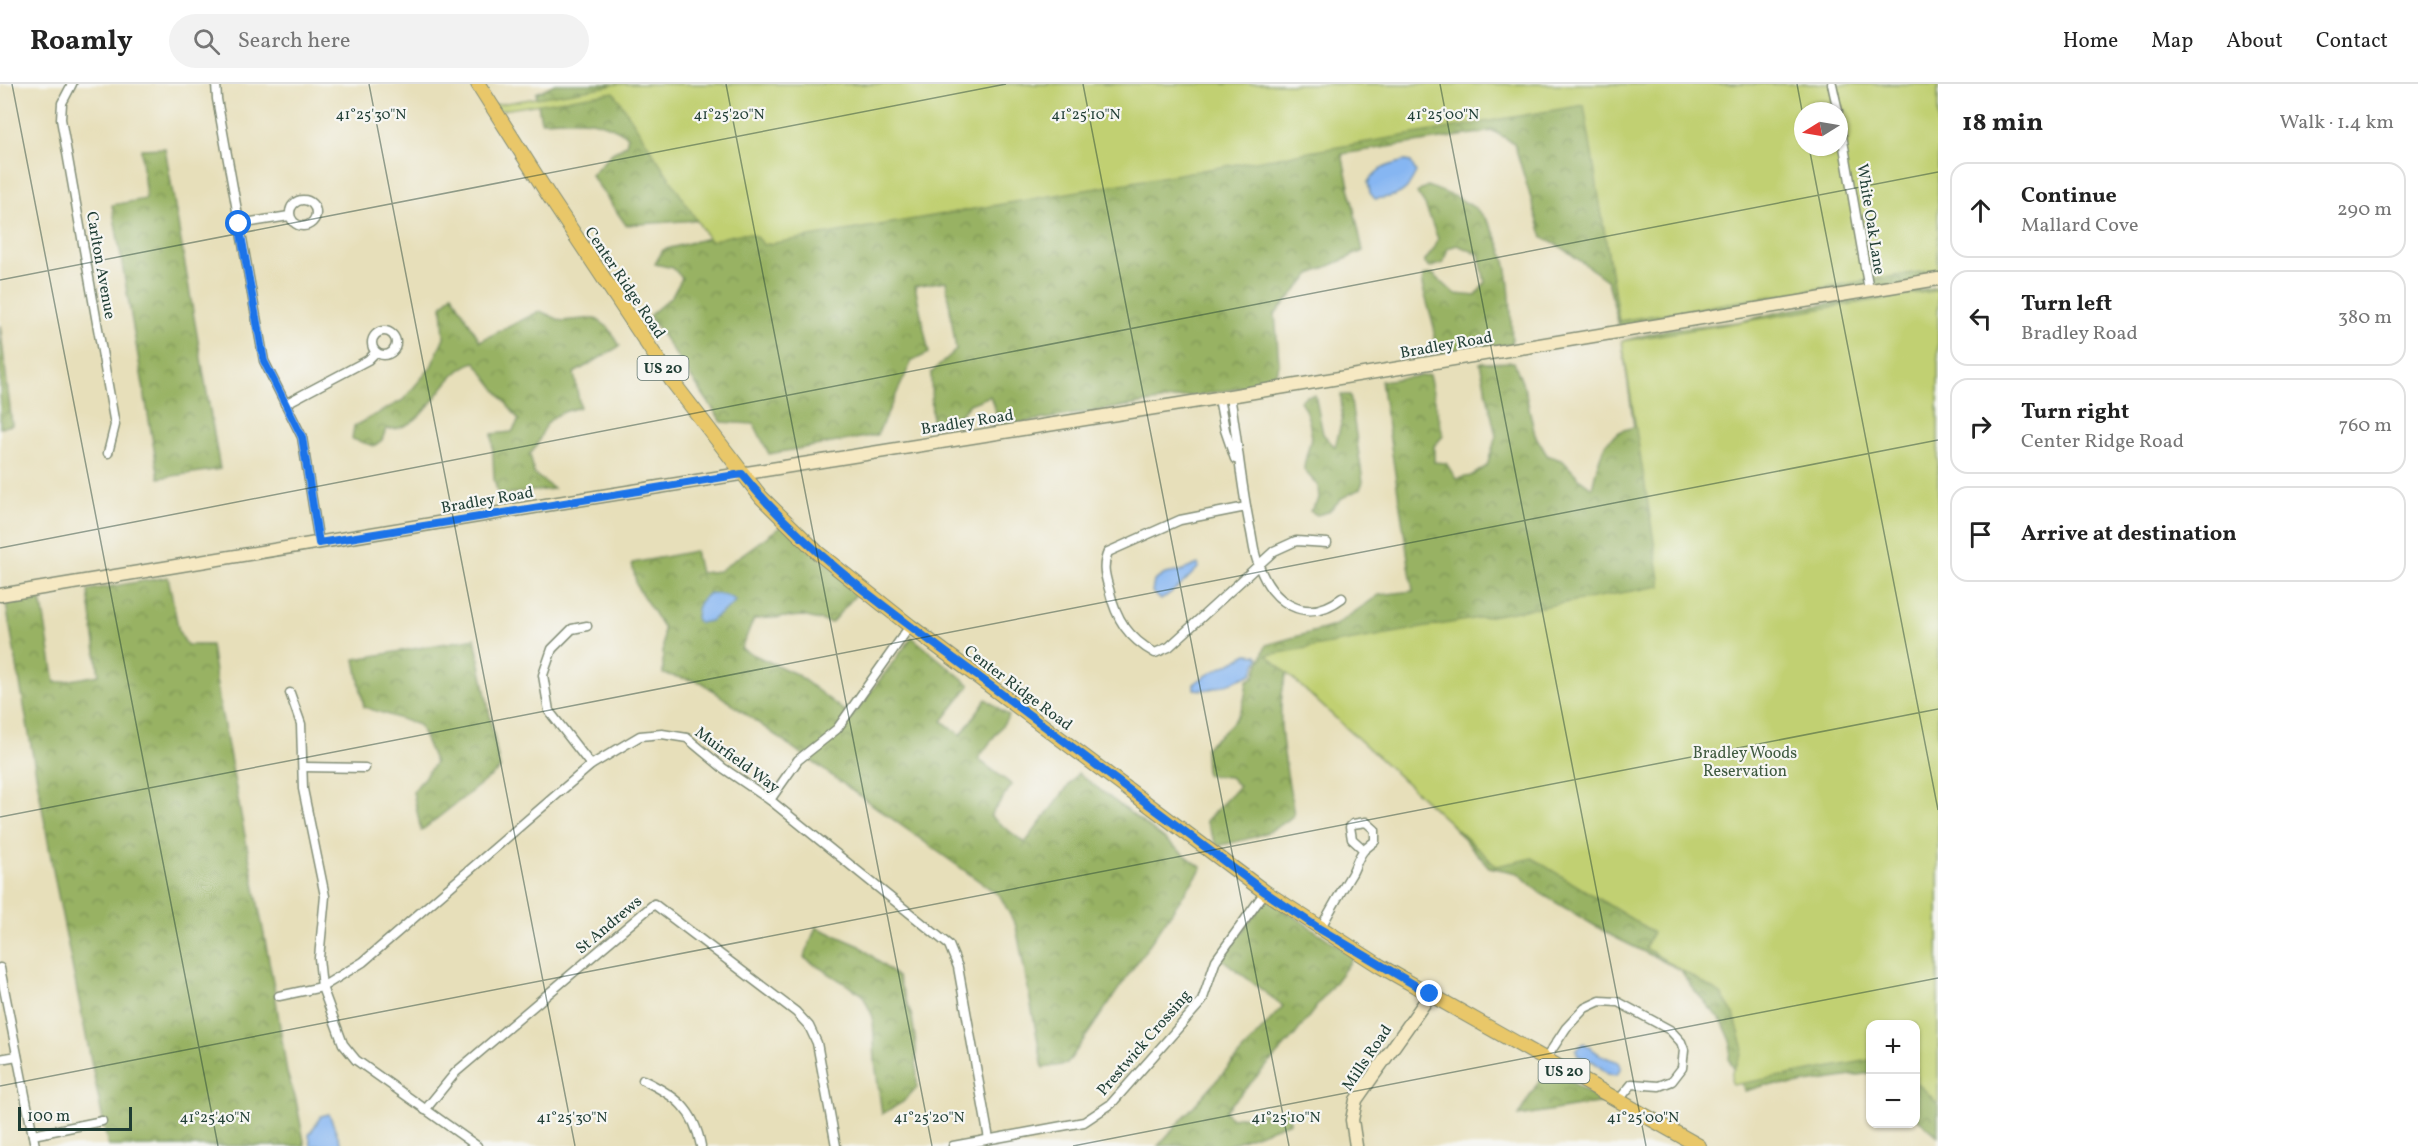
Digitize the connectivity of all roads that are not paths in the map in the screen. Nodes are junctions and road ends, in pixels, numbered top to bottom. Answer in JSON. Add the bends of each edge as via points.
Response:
{"nodes":[{"id":1,"x":72,"y":84,"type":"edge"},
{"id":2,"x":216,"y":84,"type":"edge"},
{"id":3,"x":478,"y":84,"type":"edge"},
{"id":4,"x":1832,"y":84,"type":"edge"},
{"id":5,"x":1836,"y":102,"type":"edge"},
{"id":6,"x":1846,"y":156,"type":"edge"},
{"id":7,"x":289,"y":216,"type":"dead end"},
{"id":8,"x":239,"y":224,"type":"junction"},
{"id":9,"x":1938,"y":279,"type":"edge"},
{"id":10,"x":1869,"y":290,"type":"junction"},
{"id":11,"x":376,"y":352,"type":"dead end"},
{"id":12,"x":1225,"y":397,"type":"junction"},
{"id":13,"x":285,"y":404,"type":"junction"},
{"id":14,"x":108,"y":453,"type":"dead end"},
{"id":15,"x":742,"y":474,"type":"junction"},
{"id":16,"x":1246,"y":507,"type":"junction"},
{"id":17,"x":319,"y":543,"type":"junction"},
{"id":18,"x":1327,"y":543,"type":"dead end"},
{"id":19,"x":1258,"y":564,"type":"junction"},
{"id":20,"x":0,"y":595,"type":"edge"},
{"id":21,"x":1342,"y":598,"type":"dead end"},
{"id":22,"x":587,"y":626,"type":"dead end"},
{"id":23,"x":910,"y":626,"type":"junction"},
{"id":24,"x":290,"y":693,"type":"dead end"},
{"id":25,"x":591,"y":765,"type":"junction"},
{"id":26,"x":304,"y":767,"type":"junction"},
{"id":27,"x":365,"y":768,"type":"dead end"},
{"id":28,"x":770,"y":800,"type":"junction"},
{"id":29,"x":1364,"y":850,"type":"dead end"},
{"id":30,"x":1265,"y":892,"type":"junction"},
{"id":31,"x":1320,"y":929,"type":"junction"},
{"id":32,"x":0,"y":968,"type":"edge"},
{"id":33,"x":322,"y":987,"type":"junction"},
{"id":34,"x":1430,"y":994,"type":"junction"},
{"id":35,"x":279,"y":996,"type":"dead end"},
{"id":36,"x":17,"y":1056,"type":"junction"},
{"id":37,"x":0,"y":1059,"type":"edge"},
{"id":38,"x":1545,"y":1060,"type":"junction"},
{"id":39,"x":643,"y":1080,"type":"dead end"},
{"id":40,"x":1617,"y":1102,"type":"junction"},
{"id":41,"x":425,"y":1110,"type":"junction"},
{"id":42,"x":102,"y":1121,"type":"dead end"},
{"id":43,"x":33,"y":1135,"type":"junction"},
{"id":44,"x":989,"y":1139,"type":"junction"},
{"id":45,"x":35,"y":1146,"type":"edge"},
{"id":46,"x":477,"y":1146,"type":"edge"},
{"id":47,"x":701,"y":1146,"type":"edge"},
{"id":48,"x":836,"y":1146,"type":"edge"},
{"id":49,"x":953,"y":1146,"type":"edge"},
{"id":50,"x":1356,"y":1146,"type":"edge"},
{"id":51,"x":1699,"y":1146,"type":"edge"}],
"edges":[{"from":1,"to":14,"type":"street","name":"Carlton Avenue","via":[[62,103],[61,119],[116,424]]},
{"from":2,"to":8,"type":"street"},
{"from":3,"to":15,"type":"main road","name":"Center Ridge Road","number":"US 20","via":[[672,381]]},
{"from":4,"to":5,"type":"street"},
{"from":6,"to":10,"type":"street","name":"White Oak Lane"},
{"from":7,"to":8,"type":"street"},
{"from":8,"to":13,"type":"street","via":[[264,361]]},
{"from":9,"to":10,"type":"street","name":"Bradley Road"},
{"from":10,"to":12,"type":"street","name":"Bradley Road"},
{"from":11,"to":13,"type":"street"},
{"from":12,"to":15,"type":"street","name":"Bradley Road"},
{"from":12,"to":16,"type":"street","via":[[1226,430]]},
{"from":13,"to":17,"type":"street","via":[[303,442]]},
{"from":15,"to":17,"type":"street","name":"Bradley Road"},
{"from":15,"to":23,"type":"main road","name":"Center Ridge Road","number":"US 20","via":[[818,553]]},
{"from":16,"to":19,"type":"street"},
{"from":16,"to":19,"type":"street","via":[[1180,520],[1108,552],[1103,568],[1113,608],[1127,632],[1155,653],[1162,651]]},
{"from":17,"to":20,"type":"street","name":"Bradley Road"},
{"from":18,"to":19,"type":"street","via":[[1296,541]]},
{"from":19,"to":21,"type":"street","via":[[1273,590],[1289,607],[1323,609]]},
{"from":22,"to":25,"type":"street","via":[[572,629],[552,649],[543,675],[549,711]]},
{"from":23,"to":28,"type":"street","via":[[837,729],[798,760]]},
{"from":23,"to":30,"type":"main road","name":"Center Ridge Road","number":"US 20"},
{"from":24,"to":26,"type":"street","via":[[301,724]]},
{"from":25,"to":28,"type":"street","name":"Muirfield Way","via":[[640,735],[687,738]]},
{"from":25,"to":33,"type":"street","name":"Muirfield Way","via":[[363,962]]},
{"from":26,"to":27,"type":"street"},
{"from":26,"to":33,"type":"street","via":[[303,789],[325,896],[319,958]]},
{"from":28,"to":44,"type":"street","name":"Muirfield Way","via":[[949,945],[958,967]]},
{"from":29,"to":31,"type":"street"},
{"from":30,"to":31,"type":"main road","name":"Center Ridge Road","number":"US 20"},
{"from":30,"to":44,"type":"street","name":"Prestwick Crossing","via":[[1216,960],[1202,1001],[1111,1104],[1084,1122]]},
{"from":31,"to":34,"type":"main road","name":"Center Ridge Road","number":"US 20"},
{"from":32,"to":36,"type":"street"},
{"from":33,"to":35,"type":"street","name":"Muirfield Way"},
{"from":33,"to":41,"type":"street","via":[[343,1044],[356,1059]]},
{"from":34,"to":38,"type":"main road","name":"Center Ridge Road","number":"US 20"},
{"from":34,"to":50,"type":"street","name":"Mills Road","via":[[1356,1100],[1352,1120]]},
{"from":36,"to":37,"type":"street"},
{"from":36,"to":43,"type":"street"},
{"from":38,"to":40,"type":"main road","name":"Center Ridge Road","number":"US 20"},
{"from":38,"to":40,"type":"street","via":[[1569,1024],[1585,1008],[1600,1001],[1622,1004],[1672,1032],[1684,1050],[1678,1075],[1662,1085],[1632,1084]]},
{"from":39,"to":47,"type":"street","via":[[668,1092],[686,1108],[698,1129]]},
{"from":40,"to":51,"type":"main road","name":"Center Ridge Road","number":"US 20"},
{"from":41,"to":46,"type":"street"},
{"from":41,"to":48,"type":"street","name":"St Andrews","via":[[456,1072],[654,904],[809,1026],[817,1043]]},
{"from":42,"to":43,"type":"street"},
{"from":43,"to":45,"type":"street"},
{"from":44,"to":49,"type":"street","name":"Prestwick Crossing"}]}
